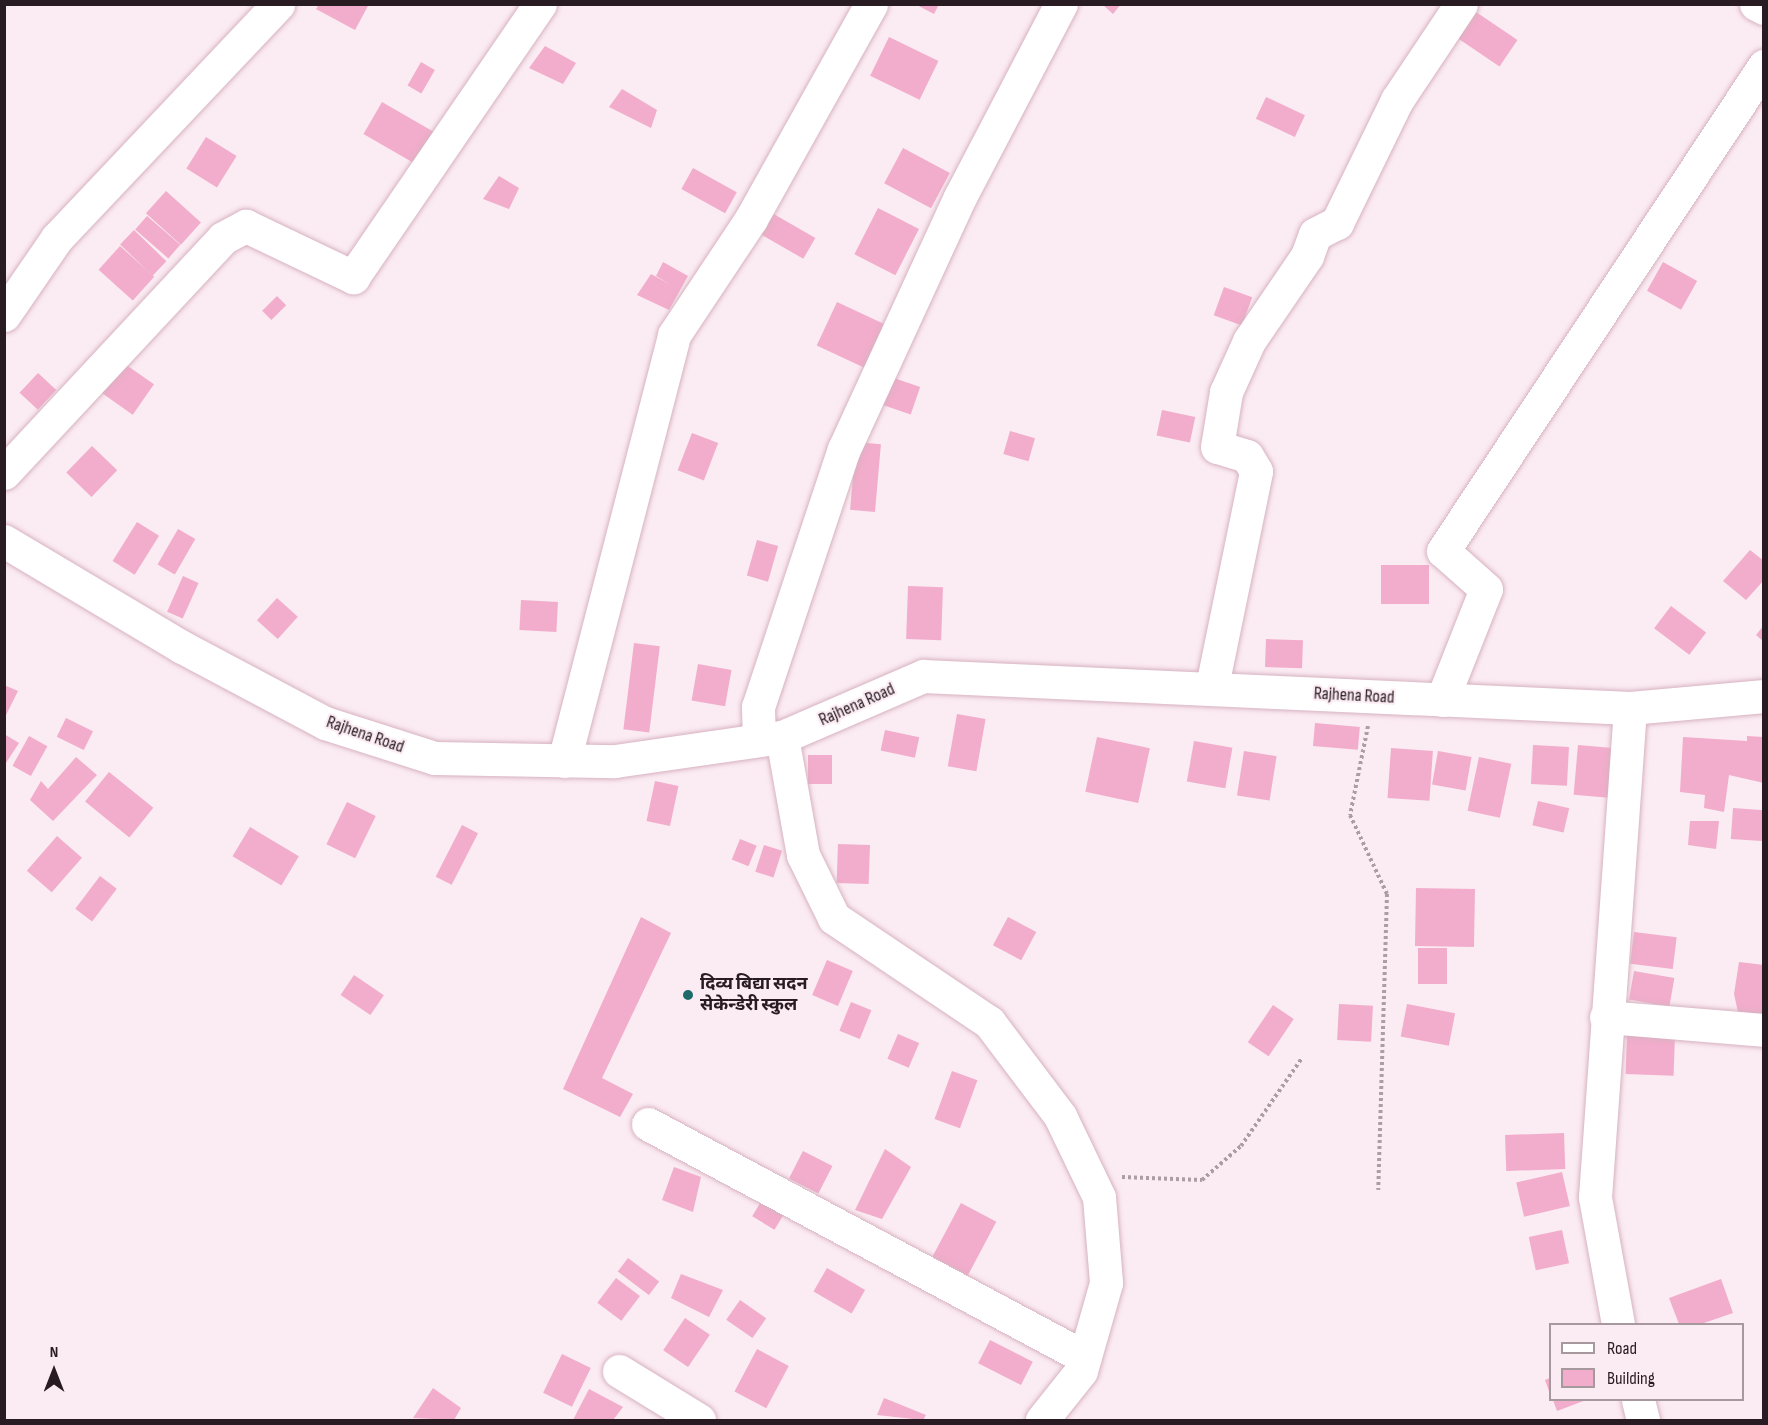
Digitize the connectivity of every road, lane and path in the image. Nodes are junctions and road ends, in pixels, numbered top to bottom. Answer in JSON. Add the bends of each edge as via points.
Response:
{"nodes":[{"id":1,"x":278,"y":4,"type":"edge"},
{"id":2,"x":540,"y":4,"type":"edge"},
{"id":3,"x":872,"y":4,"type":"edge"},
{"id":4,"x":1061,"y":4,"type":"edge"},
{"id":5,"x":1461,"y":4,"type":"edge"},
{"id":6,"x":1756,"y":4,"type":"edge"},
{"id":7,"x":1764,"y":8,"type":"edge"},
{"id":8,"x":1764,"y":66,"type":"edge"},
{"id":9,"x":4,"y":315,"type":"edge"},
{"id":10,"x":4,"y":473,"type":"edge"},
{"id":11,"x":4,"y":541,"type":"edge"},
{"id":12,"x":1212,"y":686,"type":"junction"},
{"id":13,"x":1374,"y":699,"type":"junction"},
{"id":14,"x":1763,"y":699,"type":"edge"},
{"id":15,"x":1442,"y":700,"type":"junction"},
{"id":16,"x":1630,"y":708,"type":"junction"},
{"id":17,"x":770,"y":738,"type":"junction"},
{"id":18,"x":564,"y":761,"type":"junction"},
{"id":19,"x":1606,"y":1017,"type":"junction"},
{"id":20,"x":1764,"y":1030,"type":"edge"},
{"id":21,"x":1302,"y":1058,"type":"dead end"},
{"id":22,"x":648,"y":1124,"type":"dead end"},
{"id":23,"x":1089,"y":1176,"type":"junction"},
{"id":24,"x":1378,"y":1190,"type":"dead end"},
{"id":25,"x":1618,"y":1323,"type":"edge"},
{"id":26,"x":1085,"y":1357,"type":"junction"},
{"id":27,"x":619,"y":1371,"type":"dead end"},
{"id":28,"x":1638,"y":1401,"type":"edge"},
{"id":29,"x":699,"y":1420,"type":"edge"},
{"id":30,"x":1042,"y":1420,"type":"edge"},
{"id":31,"x":1643,"y":1420,"type":"edge"}],
"edges":[{"from":1,"to":9,"type":"street","via":[[57,238]]},
{"from":2,"to":10,"type":"street","via":[[353,277],[246,226],[223,238]]},
{"from":3,"to":18,"type":"street","via":[[750,219],[674,335]]},
{"from":4,"to":17,"type":"street","via":[[960,197],[844,449],[758,707]]},
{"from":5,"to":12,"type":"street","via":[[1397,100],[1337,223],[1315,234],[1307,256],[1249,341],[1226,392],[1216,447],[1247,456],[1256,471]]},
{"from":6,"to":7,"type":"street"},
{"from":8,"to":15,"type":"street","via":[[1443,551],[1486,589]]},
{"from":11,"to":18,"type":"street","name":"Rajhena Road","via":[[182,647],[325,723],[435,758]]},
{"from":12,"to":13,"type":"street","name":"Rajhena Road"},
{"from":12,"to":17,"type":"street","name":"Rajhena Road","via":[[923,676]]},
{"from":13,"to":15,"type":"street","name":"Rajhena Road"},
{"from":13,"to":24,"type":"path","via":[[1350,815],[1388,894]]},
{"from":14,"to":16,"type":"street","name":"Rajhena Road"},
{"from":15,"to":16,"type":"street","name":"Rajhena Road"},
{"from":16,"to":19,"type":"street"},
{"from":17,"to":18,"type":"street","name":"Rajhena Road","via":[[615,760]]},
{"from":17,"to":23,"type":"street","via":[[803,855],[834,918],[989,1022],[1060,1116]]},
{"from":19,"to":20,"type":"street"},
{"from":19,"to":25,"type":"street","via":[[1595,1197]]},
{"from":21,"to":23,"type":"path","via":[[1241,1146],[1202,1180]]},
{"from":22,"to":26,"type":"street"},
{"from":23,"to":26,"type":"street","via":[[1099,1197],[1106,1283]]},
{"from":26,"to":30,"type":"street","via":[[1081,1371]]},
{"from":27,"to":29,"type":"street"},
{"from":28,"to":31,"type":"street"}]}
